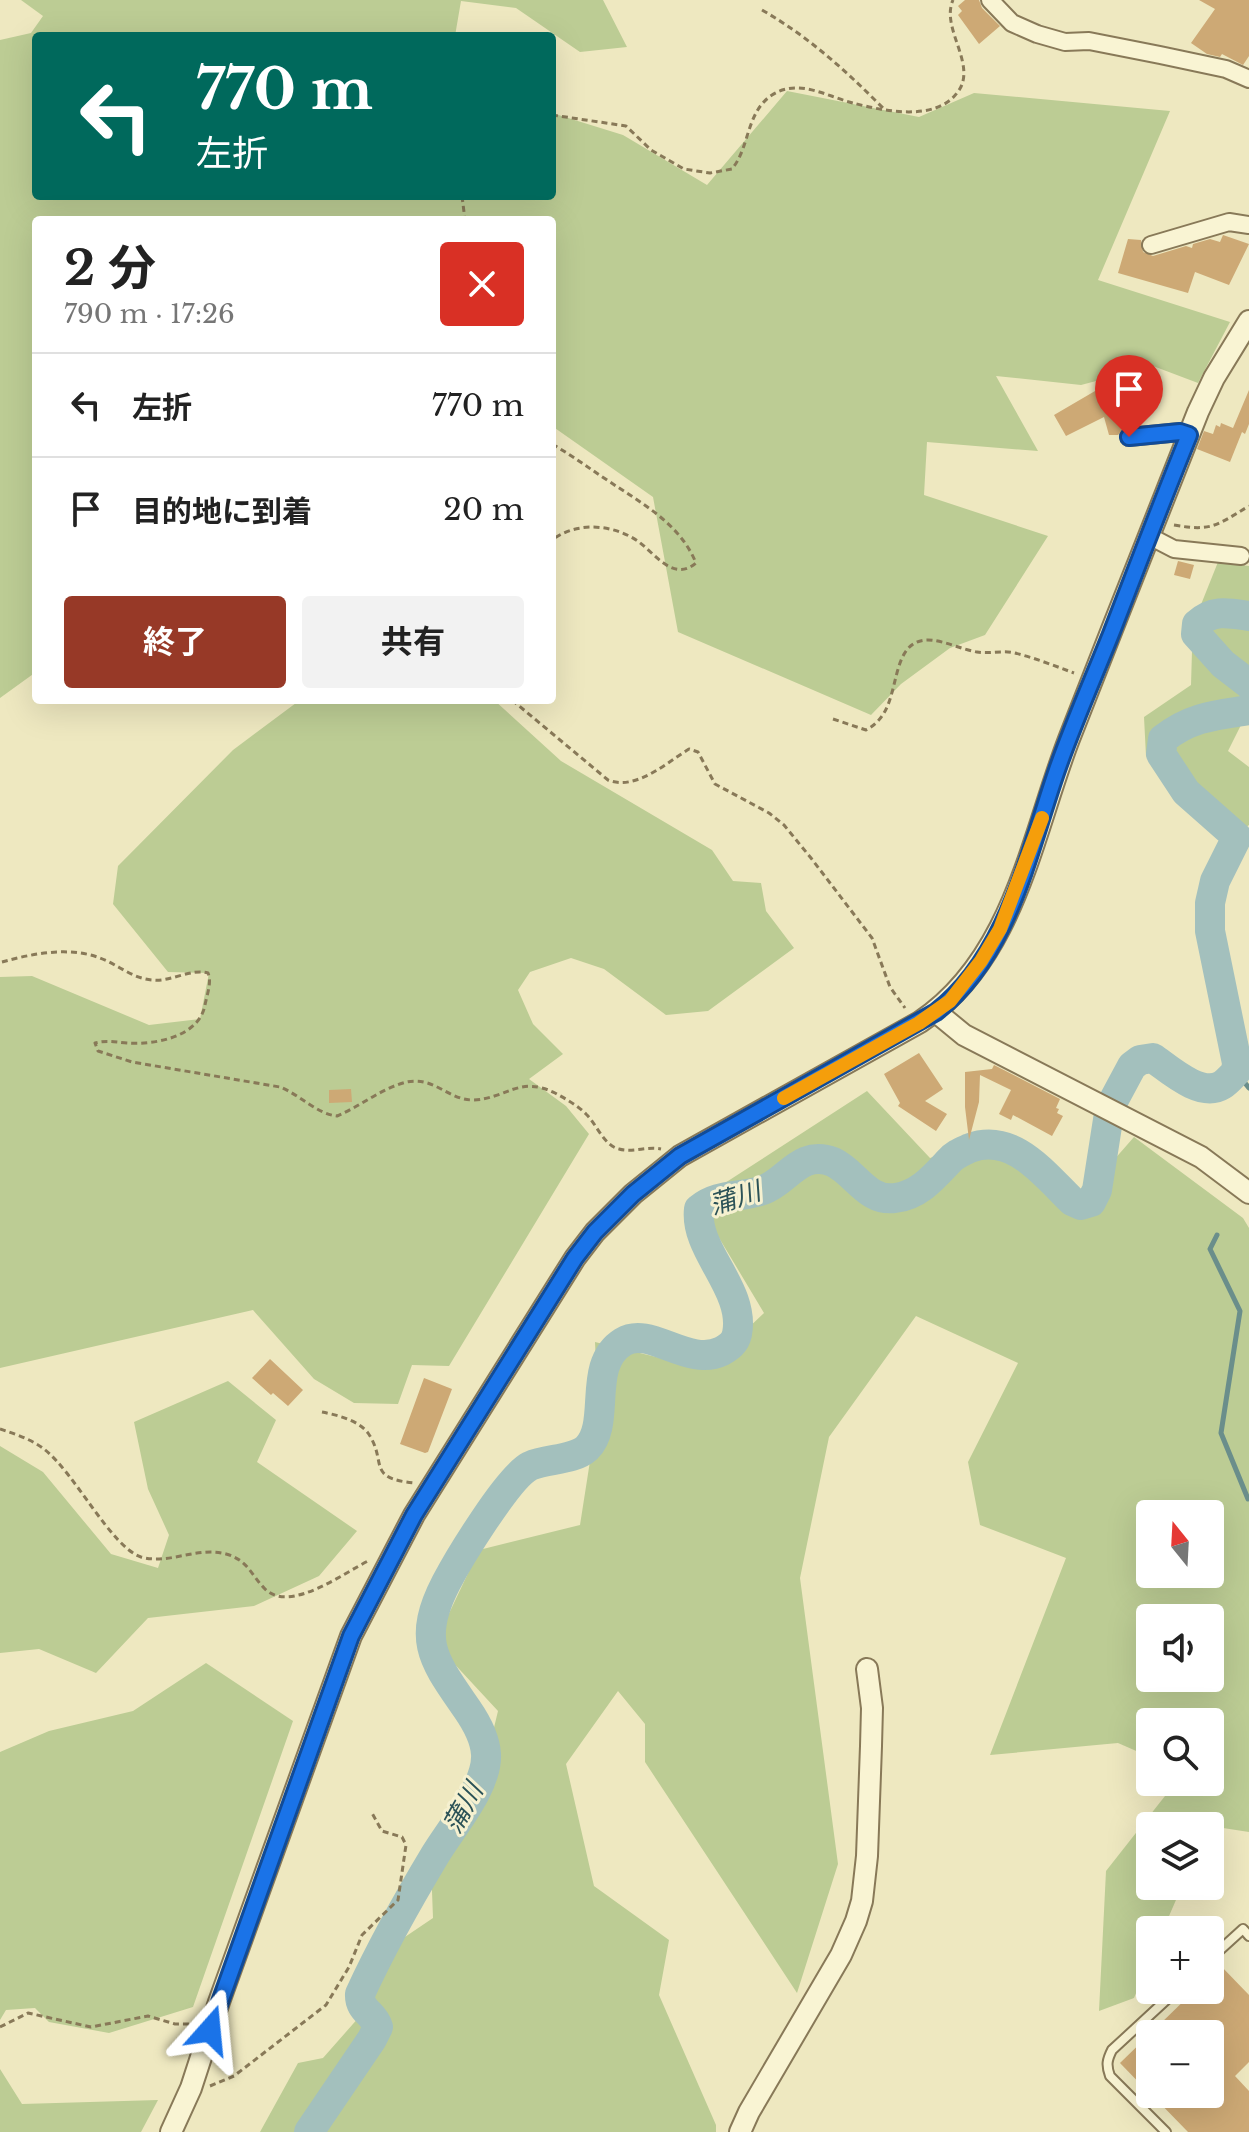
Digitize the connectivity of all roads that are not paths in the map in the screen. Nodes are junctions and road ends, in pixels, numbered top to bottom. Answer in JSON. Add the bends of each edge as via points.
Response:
{"nodes":[{"id":1,"x":990,"y":0,"type":"edge"},
{"id":2,"x":1249,"y":79,"type":"edge"},
{"id":3,"x":1249,"y":225,"type":"edge"},
{"id":4,"x":1151,"y":245,"type":"dead end"},
{"id":5,"x":1249,"y":321,"type":"edge"},
{"id":6,"x":1189,"y":435,"type":"junction"},
{"id":7,"x":1129,"y":437,"type":"dead end"},
{"id":8,"x":1152,"y":528,"type":"junction"},
{"id":9,"x":1241,"y":556,"type":"dead end"},
{"id":10,"x":928,"y":1017,"type":"junction"},
{"id":11,"x":1249,"y":1193,"type":"edge"},
{"id":12,"x":867,"y":1669,"type":"dead end"},
{"id":13,"x":1249,"y":1936,"type":"edge"},
{"id":14,"x":1224,"y":1946,"type":"edge"},
{"id":15,"x":1162,"y":2004,"type":"edge"},
{"id":16,"x":171,"y":2132,"type":"edge"},
{"id":17,"x":740,"y":2132,"type":"edge"},
{"id":18,"x":1166,"y":2132,"type":"edge"}],
"edges":[{"from":1,"to":2,"type":"street","via":[[1012,23],[1037,34],[1226,69]]},
{"from":3,"to":4,"type":"street","via":[[1229,222]]},
{"from":5,"to":6,"type":"street","via":[[1214,378]]},
{"from":6,"to":7,"type":"street"},
{"from":6,"to":8,"type":"street"},
{"from":8,"to":9,"type":"street","via":[[1174,549]]},
{"from":8,"to":10,"type":"street","via":[[1000,929],[967,981]]},
{"from":10,"to":11,"type":"street","via":[[1153,1131],[1222,1170]]},
{"from":10,"to":16,"type":"street","via":[[678,1158],[633,1194],[575,1258],[430,1490],[351,1636]]},
{"from":12,"to":17,"type":"street","via":[[871,1746],[859,1911],[841,1955]]},
{"from":13,"to":14,"type":"lane","via":[[1243,1929]]},
{"from":15,"to":18,"type":"lane","via":[[1112,2050],[1107,2068]]}]}
